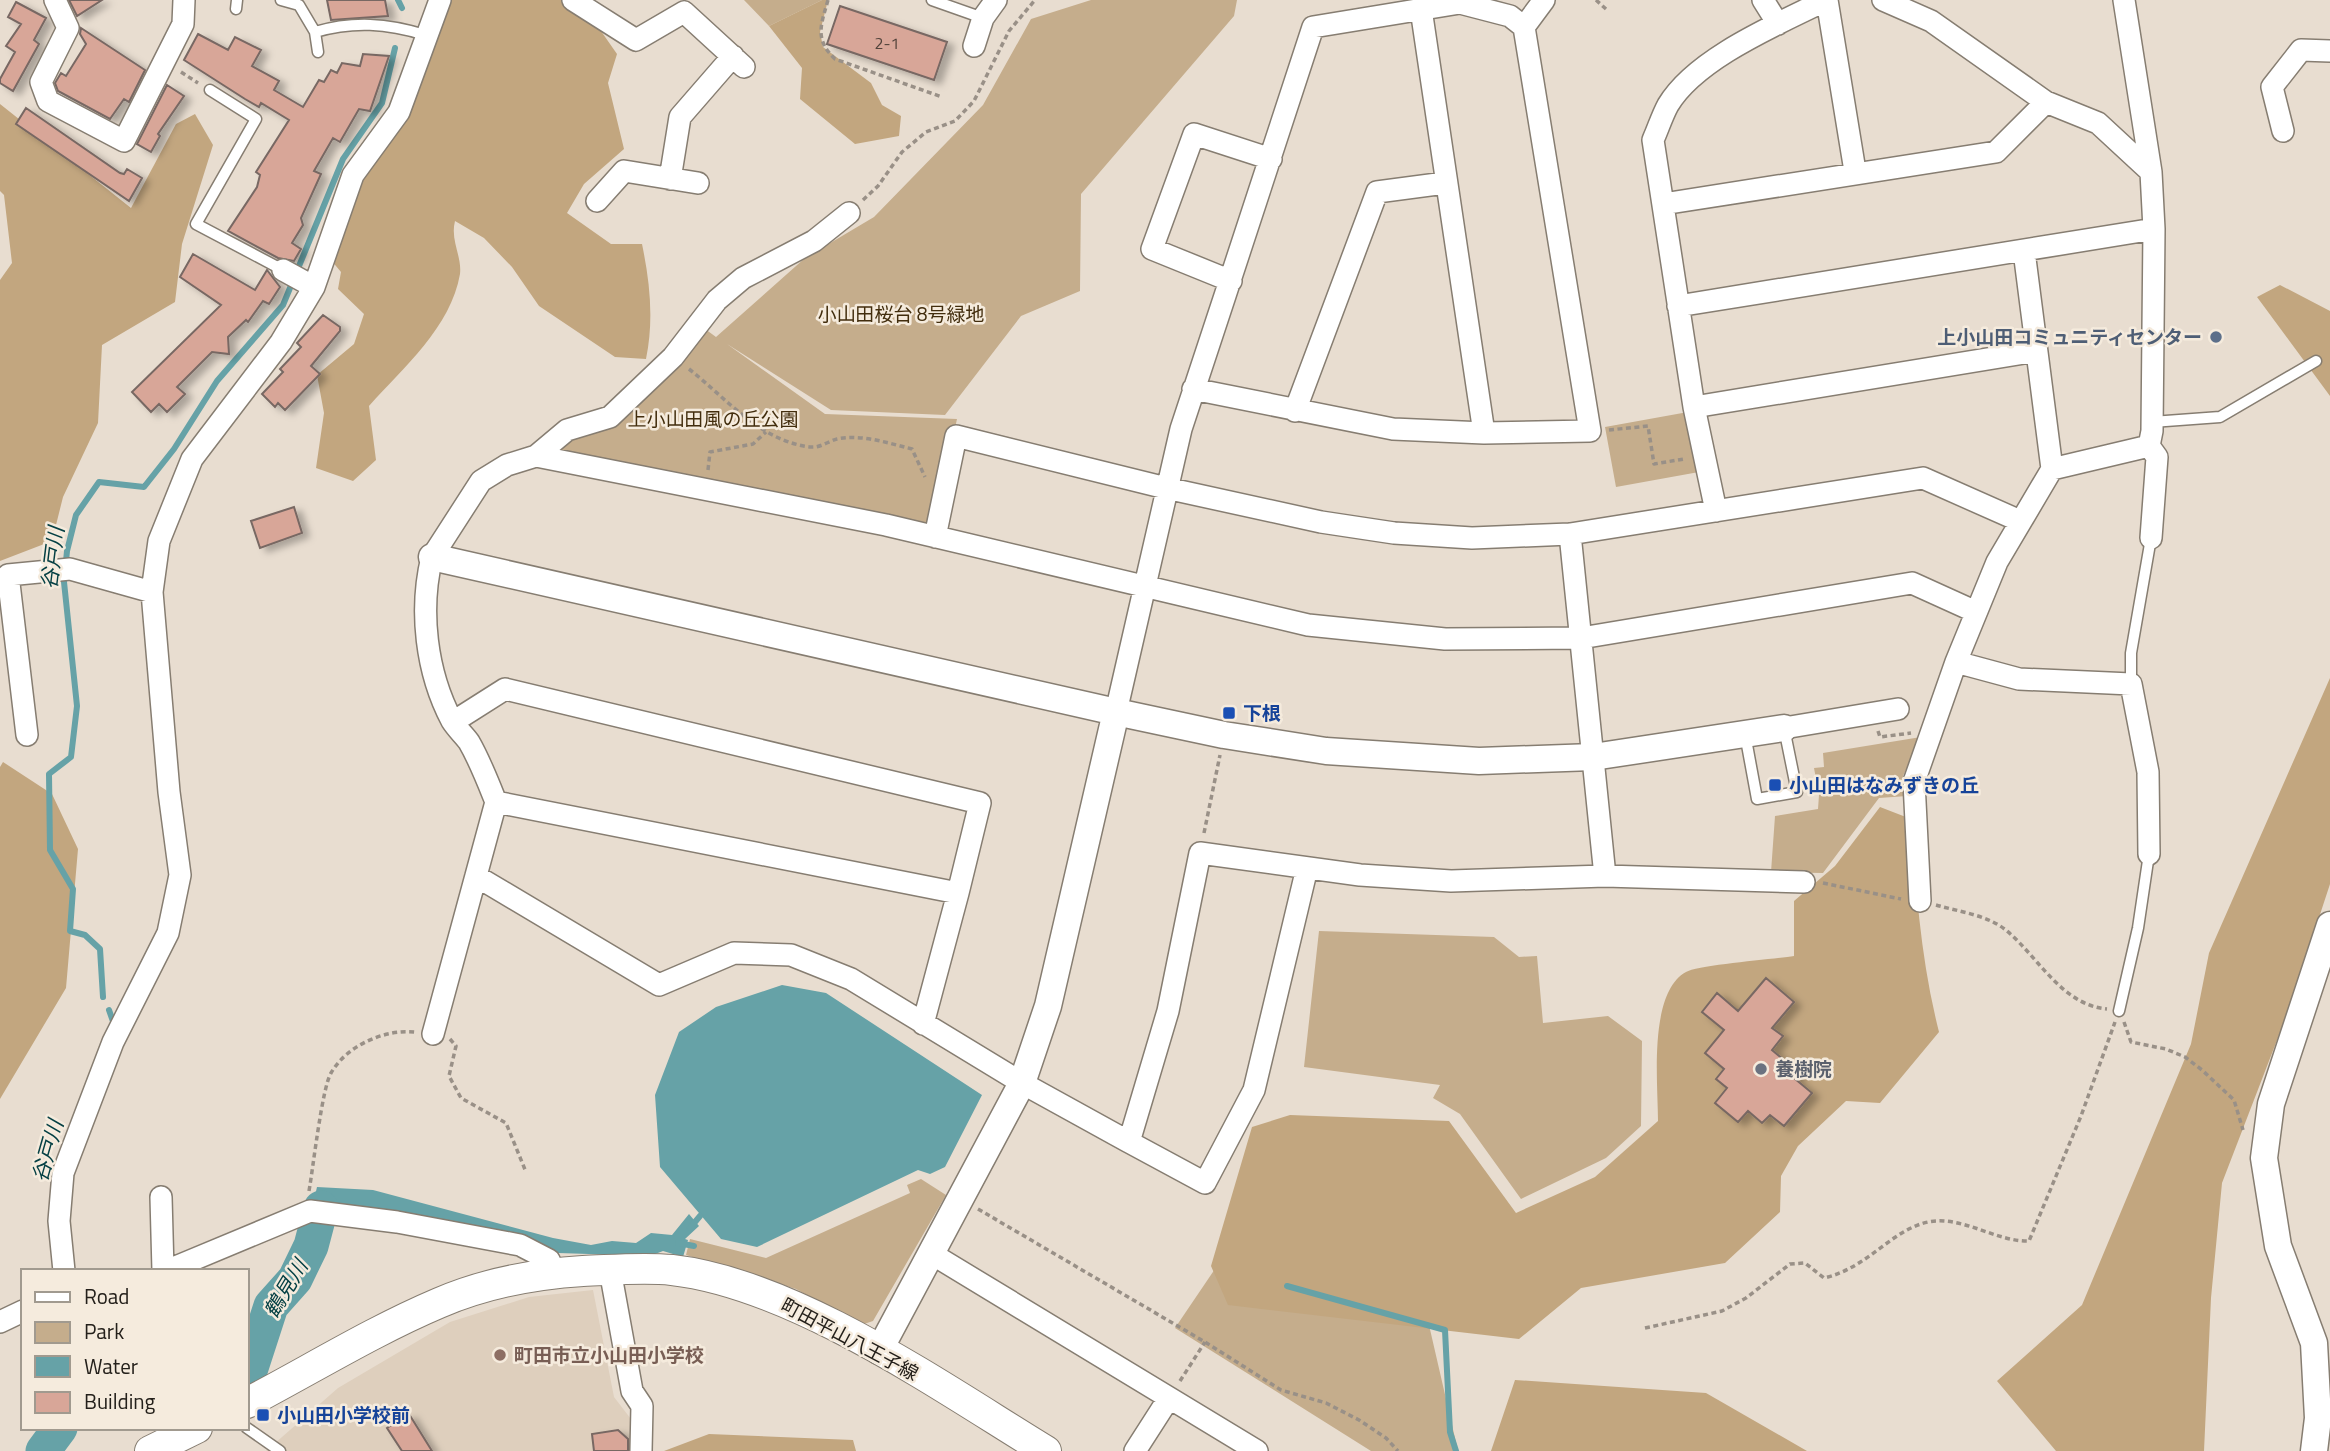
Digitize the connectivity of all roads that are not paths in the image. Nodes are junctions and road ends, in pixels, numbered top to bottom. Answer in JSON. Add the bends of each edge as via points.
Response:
{"nodes":[{"id":1,"x":55,"y":0,"type":"edge"},
{"id":2,"x":184,"y":0,"type":"edge"},
{"id":3,"x":281,"y":0,"type":"edge"},
{"id":4,"x":440,"y":0,"type":"edge"},
{"id":5,"x":573,"y":0,"type":"edge"},
{"id":6,"x":932,"y":0,"type":"edge"},
{"id":7,"x":1544,"y":0,"type":"edge"},
{"id":8,"x":1763,"y":0,"type":"edge"},
{"id":9,"x":1827,"y":0,"type":"edge"},
{"id":10,"x":1883,"y":0,"type":"edge"},
{"id":11,"x":2124,"y":0,"type":"edge"},
{"id":12,"x":955,"y":4,"type":"edge"},
{"id":13,"x":991,"y":5,"type":"edge"},
{"id":14,"x":1421,"y":9,"type":"junction"},
{"id":15,"x":1777,"y":24,"type":"junction"},
{"id":16,"x":1524,"y":27,"type":"junction"},
{"id":17,"x":314,"y":32,"type":"junction"},
{"id":18,"x":425,"y":35,"type":"junction"},
{"id":19,"x":974,"y":46,"type":"dead end"},
{"id":20,"x":2330,"y":51,"type":"edge"},
{"id":21,"x":318,"y":52,"type":"dead end"},
{"id":22,"x":210,"y":90,"type":"road end"},
{"id":23,"x":2046,"y":102,"type":"junction"},
{"id":24,"x":2283,"y":131,"type":"dead end"},
{"id":25,"x":1270,"y":159,"type":"junction"},
{"id":26,"x":1855,"y":171,"type":"junction"},
{"id":27,"x":2151,"y":172,"type":"junction"},
{"id":28,"x":670,"y":179,"type":"junction"},
{"id":29,"x":698,"y":183,"type":"dead end"},
{"id":30,"x":1445,"y":183,"type":"junction"},
{"id":31,"x":597,"y":201,"type":"dead end"},
{"id":32,"x":1663,"y":204,"type":"junction"},
{"id":33,"x":849,"y":213,"type":"road end"},
{"id":34,"x":2154,"y":229,"type":"junction"},
{"id":35,"x":2024,"y":251,"type":"junction"},
{"id":36,"x":283,"y":270,"type":"joint"},
{"id":37,"x":1231,"y":281,"type":"junction"},
{"id":38,"x":310,"y":285,"type":"junction"},
{"id":39,"x":1678,"y":306,"type":"junction"},
{"id":40,"x":2036,"y":351,"type":"junction"},
{"id":41,"x":2316,"y":361,"type":"dead end"},
{"id":42,"x":1194,"y":389,"type":"junction"},
{"id":43,"x":1694,"y":407,"type":"junction"},
{"id":44,"x":1295,"y":411,"type":"junction"},
{"id":45,"x":2152,"y":422,"type":"junction"},
{"id":46,"x":1484,"y":433,"type":"junction"},
{"id":47,"x":2148,"y":446,"type":"junction"},
{"id":48,"x":536,"y":456,"type":"junction"},
{"id":49,"x":2052,"y":469,"type":"junction"},
{"id":50,"x":1166,"y":488,"type":"junction"},
{"id":51,"x":1716,"y":511,"type":"junction"},
{"id":52,"x":2020,"y":521,"type":"junction"},
{"id":53,"x":1570,"y":534,"type":"junction"},
{"id":54,"x":935,"y":537,"type":"junction"},
{"id":55,"x":2151,"y":538,"type":"joint"},
{"id":56,"x":432,"y":557,"type":"junction"},
{"id":57,"x":1144,"y":588,"type":"junction"},
{"id":58,"x":152,"y":592,"type":"junction"},
{"id":59,"x":1976,"y":612,"type":"junction"},
{"id":60,"x":1581,"y":638,"type":"junction"},
{"id":61,"x":1956,"y":662,"type":"junction"},
{"id":62,"x":2131,"y":684,"type":"junction"},
{"id":63,"x":1898,"y":709,"type":"dead end"},
{"id":64,"x":1116,"y":712,"type":"junction"},
{"id":65,"x":453,"y":722,"type":"junction"},
{"id":66,"x":1784,"y":727,"type":"junction"},
{"id":67,"x":1745,"y":734,"type":"junction"},
{"id":68,"x":27,"y":735,"type":"dead end"},
{"id":69,"x":1593,"y":757,"type":"junction"},
{"id":70,"x":496,"y":802,"type":"junction"},
{"id":71,"x":2149,"y":854,"type":"joint"},
{"id":72,"x":1307,"y":868,"type":"junction"},
{"id":73,"x":476,"y":876,"type":"junction"},
{"id":74,"x":1605,"y":876,"type":"junction"},
{"id":75,"x":1804,"y":882,"type":"road end"},
{"id":76,"x":958,"y":892,"type":"junction"},
{"id":77,"x":1920,"y":901,"type":"road end"},
{"id":78,"x":2330,"y":925,"type":"edge"},
{"id":79,"x":2119,"y":1011,"type":"road end"},
{"id":80,"x":923,"y":1024,"type":"junction"},
{"id":81,"x":433,"y":1034,"type":"road end"},
{"id":82,"x":1022,"y":1083,"type":"junction"},
{"id":83,"x":1129,"y":1142,"type":"junction"},
{"id":84,"x":161,"y":1197,"type":"dead end"},
{"id":85,"x":932,"y":1254,"type":"junction"},
{"id":86,"x":64,"y":1269,"type":"edge"},
{"id":87,"x":164,"y":1269,"type":"edge"},
{"id":88,"x":169,"y":1269,"type":"edge"},
{"id":89,"x":610,"y":1270,"type":"junction"},
{"id":90,"x":555,"y":1273,"type":"junction"},
{"id":91,"x":21,"y":1312,"type":"edge"},
{"id":92,"x":0,"y":1322,"type":"edge"},
{"id":93,"x":879,"y":1351,"type":"junction"},
{"id":94,"x":1169,"y":1398,"type":"junction"},
{"id":95,"x":248,"y":1402,"type":"edge"},
{"id":96,"x":2324,"y":1416,"type":"edge"},
{"id":97,"x":248,"y":1429,"type":"edge"},
{"id":98,"x":193,"y":1430,"type":"edge"},
{"id":99,"x":149,"y":1451,"type":"edge"},
{"id":100,"x":280,"y":1451,"type":"edge"},
{"id":101,"x":640,"y":1451,"type":"edge"},
{"id":102,"x":1046,"y":1451,"type":"edge"},
{"id":103,"x":1135,"y":1451,"type":"edge"},
{"id":104,"x":1257,"y":1451,"type":"edge"},
{"id":105,"x":2314,"y":1451,"type":"edge"}],
"edges":[{"from":1,"to":2,"type":"street","via":[[68,28],[41,82],[48,101],[124,141],[183,24]]},
{"from":3,"to":17,"type":"lane","via":[[299,5]]},
{"from":4,"to":18,"type":"street"},
{"from":5,"to":28,"type":"street","via":[[636,40],[684,12],[738,62],[680,117]]},
{"from":6,"to":12,"type":"lane"},
{"from":7,"to":16,"type":"street"},
{"from":8,"to":15,"type":"street"},
{"from":9,"to":15,"type":"street"},
{"from":9,"to":26,"type":"street"},
{"from":10,"to":23,"type":"street","via":[[1931,21]]},
{"from":11,"to":27,"type":"street"},
{"from":12,"to":13,"type":"lane"},
{"from":13,"to":19,"type":"street"},
{"from":14,"to":16,"type":"street","via":[[1460,3],[1510,16]]},
{"from":14,"to":25,"type":"street","via":[[1313,27]]},
{"from":14,"to":30,"type":"street"},
{"from":15,"to":32,"type":"street","via":[[1702,68],[1669,104],[1653,141]]},
{"from":16,"to":46,"type":"street","via":[[1590,431]]},
{"from":17,"to":18,"type":"lane","via":[[365,23]]},
{"from":17,"to":21,"type":"lane"},
{"from":18,"to":38,"type":"street","via":[[399,113],[353,175]]},
{"from":20,"to":24,"type":"street","via":[[2301,50],[2272,87]]},
{"from":22,"to":36,"type":"lane","via":[[256,119],[196,224]]},
{"from":23,"to":26,"type":"street","via":[[1996,152]]},
{"from":23,"to":27,"type":"street","via":[[2098,123]]},
{"from":25,"to":37,"type":"street"},
{"from":25,"to":37,"type":"street","via":[[1194,134],[1152,249]]},
{"from":26,"to":32,"type":"street"},
{"from":27,"to":34,"type":"street"},
{"from":28,"to":29,"type":"street"},
{"from":28,"to":31,"type":"street","via":[[624,171]]},
{"from":30,"to":44,"type":"street","via":[[1377,192]]},
{"from":30,"to":46,"type":"street"},
{"from":32,"to":39,"type":"street"},
{"from":33,"to":48,"type":"street","via":[[814,241],[743,278],[717,300],[673,357],[610,416],[567,430]]},
{"from":34,"to":35,"type":"street"},
{"from":34,"to":45,"type":"street"},
{"from":35,"to":39,"type":"street"},
{"from":35,"to":40,"type":"street"},
{"from":36,"to":38,"type":"street"},
{"from":37,"to":42,"type":"street"},
{"from":38,"to":58,"type":"street","via":[[281,342],[192,459],[159,541]]},
{"from":39,"to":43,"type":"street"},
{"from":40,"to":43,"type":"street"},
{"from":40,"to":49,"type":"street"},
{"from":41,"to":45,"type":"lane","via":[[2220,417]]},
{"from":42,"to":44,"type":"street"},
{"from":42,"to":50,"type":"street"},
{"from":43,"to":51,"type":"street"},
{"from":44,"to":46,"type":"street","via":[[1393,429]]},
{"from":45,"to":47,"type":"street"},
{"from":47,"to":49,"type":"street"},
{"from":47,"to":55,"type":"street","via":[[2157,457]]},
{"from":48,"to":54,"type":"street"},
{"from":48,"to":56,"type":"street","via":[[507,465],[481,481]]},
{"from":49,"to":52,"type":"street"},
{"from":50,"to":53,"type":"street","via":[[1394,533],[1472,538]]},
{"from":50,"to":54,"type":"street","via":[[956,436]]},
{"from":50,"to":57,"type":"street"},
{"from":51,"to":52,"type":"street","via":[[1923,478]]},
{"from":51,"to":53,"type":"street"},
{"from":52,"to":59,"type":"street"},
{"from":53,"to":60,"type":"street"},
{"from":54,"to":57,"type":"street"},
{"from":55,"to":62,"type":"lane","via":[[2131,653]]},
{"from":56,"to":64,"type":"street"},
{"from":56,"to":65,"type":"street","via":[[424,603],[427,639],[441,696]]},
{"from":57,"to":60,"type":"street","via":[[1321,626],[1445,639]]},
{"from":57,"to":64,"type":"street"},
{"from":58,"to":68,"type":"street","via":[[62,569],[8,575]]},
{"from":58,"to":86,"type":"street","via":[[180,875],[167,933],[114,1042],[63,1173],[59,1221]]},
{"from":59,"to":60,"type":"street","via":[[1912,583]]},
{"from":59,"to":61,"type":"street"},
{"from":60,"to":69,"type":"street"},
{"from":61,"to":62,"type":"street","via":[[2019,679]]},
{"from":61,"to":77,"type":"street","via":[[1914,782]]},
{"from":62,"to":71,"type":"street","via":[[2148,772]]},
{"from":63,"to":66,"type":"street"},
{"from":64,"to":69,"type":"street","via":[[1224,735],[1399,758]]},
{"from":64,"to":82,"type":"street","via":[[1048,1006]]},
{"from":65,"to":70,"type":"street","via":[[469,743]]},
{"from":65,"to":76,"type":"street","via":[[505,689],[980,803]]},
{"from":66,"to":67,"type":"street"},
{"from":66,"to":67,"type":"lane","via":[[1797,792],[1757,799]]},
{"from":67,"to":69,"type":"street"},
{"from":69,"to":74,"type":"street"},
{"from":70,"to":73,"type":"street"},
{"from":70,"to":76,"type":"street"},
{"from":71,"to":79,"type":"lane"},
{"from":72,"to":74,"type":"street","via":[[1451,881]]},
{"from":72,"to":83,"type":"street","via":[[1200,853],[1168,1011]]},
{"from":72,"to":83,"type":"street","via":[[1254,1090],[1205,1183]]},
{"from":73,"to":80,"type":"street","via":[[659,985],[734,953],[791,955],[851,979]]},
{"from":73,"to":81,"type":"street"},
{"from":74,"to":75,"type":"street"},
{"from":76,"to":80,"type":"street"},
{"from":78,"to":96,"type":"street","via":[[2271,1104],[2264,1158],[2278,1246],[2314,1343]]},
{"from":80,"to":82,"type":"street"},
{"from":82,"to":83,"type":"street"},
{"from":82,"to":85,"type":"street"},
{"from":84,"to":87,"type":"street"},
{"from":85,"to":93,"type":"street"},
{"from":85,"to":94,"type":"street"},
{"from":88,"to":90,"type":"street","via":[[308,1211],[520,1245],[549,1260]]},
{"from":89,"to":90,"type":"main road","name":"町田平山八王子線"},
{"from":89,"to":93,"type":"main road","name":"町田平山八王子線","via":[[673,1270],[741,1286],[809,1314]]},
{"from":89,"to":101,"type":"street","via":[[632,1391],[642,1406]]},
{"from":90,"to":95,"type":"main road","name":"町田平山八王子線","via":[[491,1285],[439,1303]]},
{"from":91,"to":92,"type":"street"},
{"from":93,"to":102,"type":"main road","name":"町田平山八王子線"},
{"from":94,"to":103,"type":"street"},
{"from":94,"to":104,"type":"street"},
{"from":96,"to":105,"type":"street"},
{"from":97,"to":100,"type":"lane"},
{"from":98,"to":99,"type":"main road"}]}
